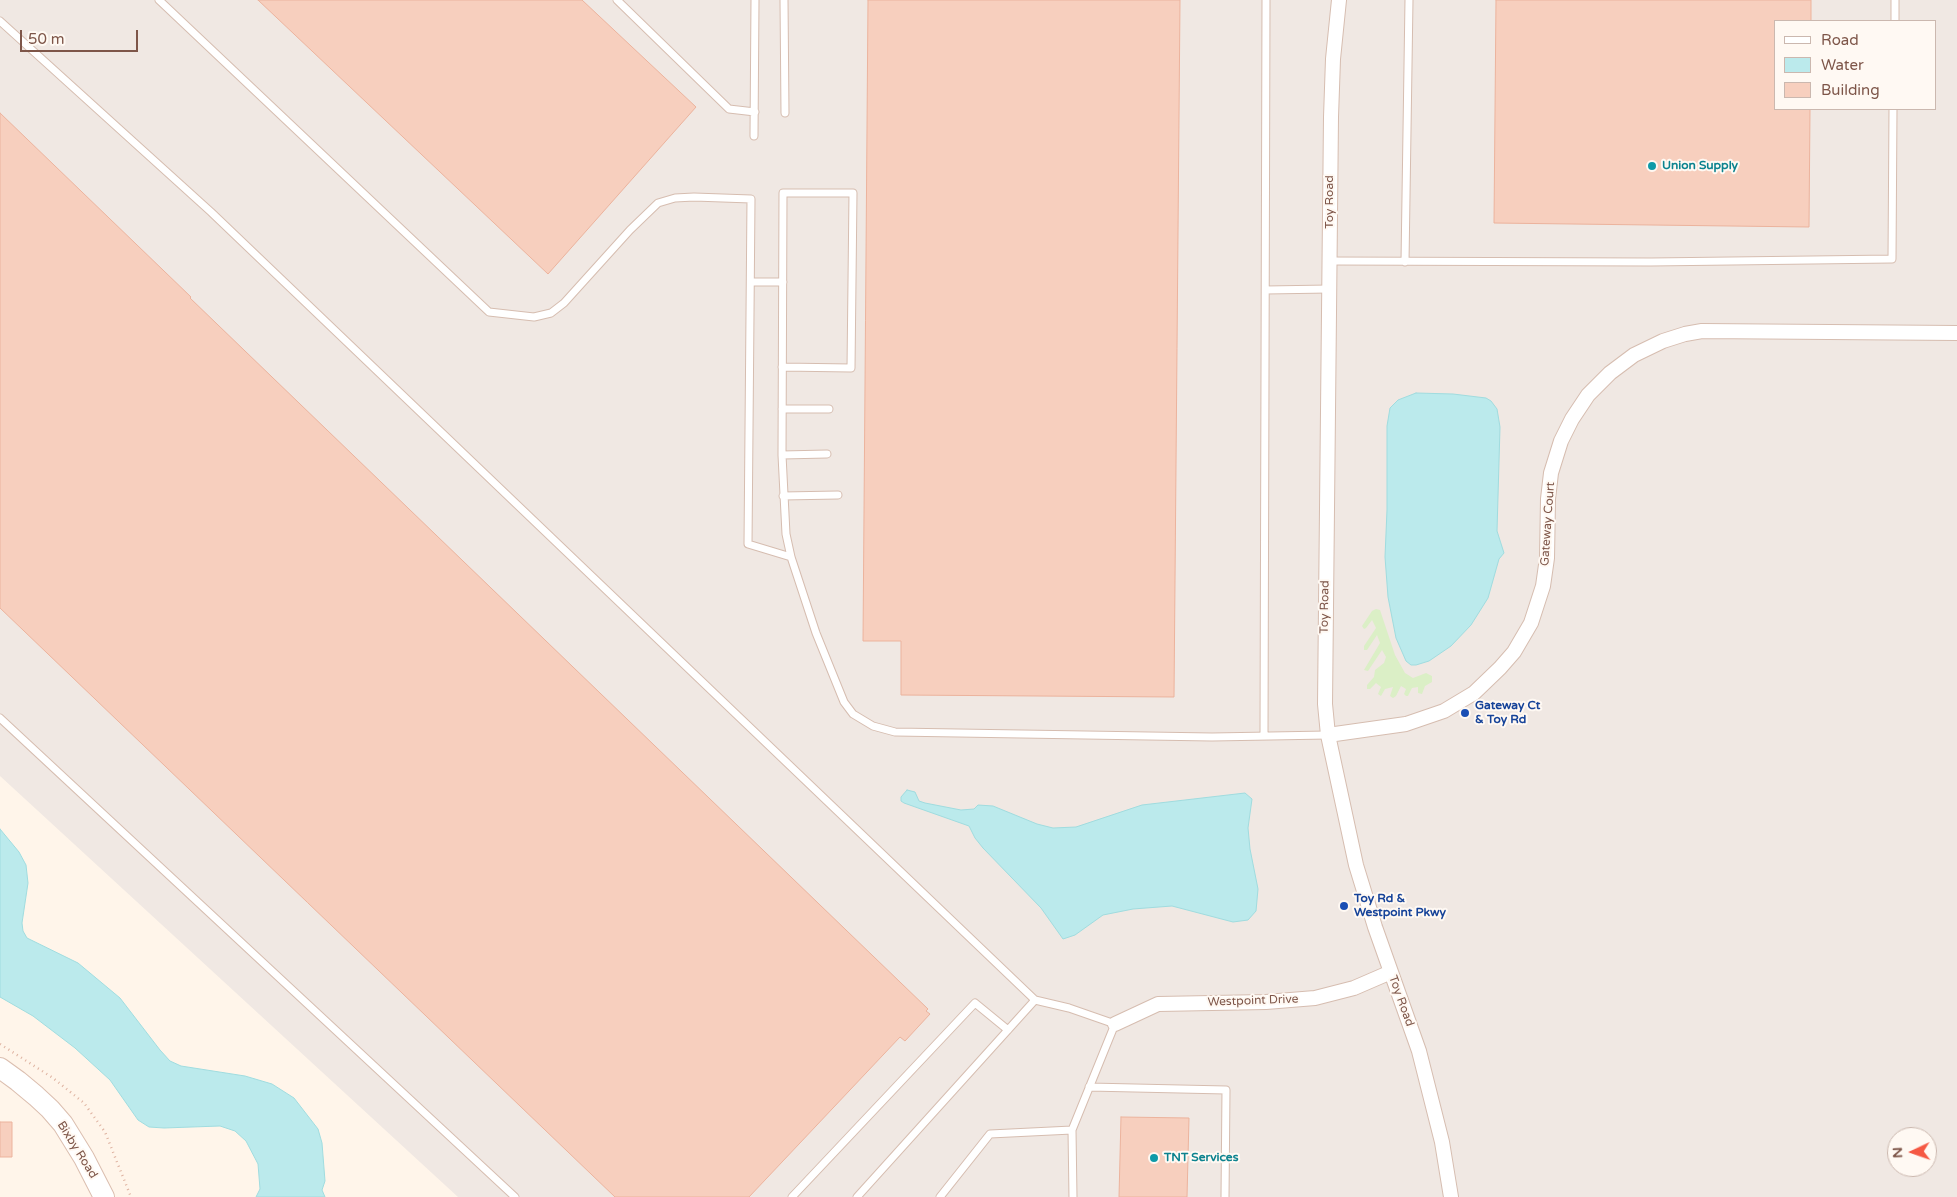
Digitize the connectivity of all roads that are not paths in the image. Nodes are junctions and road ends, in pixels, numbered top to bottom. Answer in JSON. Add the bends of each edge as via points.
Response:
{"nodes":[{"id":1,"x":159,"y":0,"type":"edge"},
{"id":2,"x":617,"y":0,"type":"edge"},
{"id":3,"x":755,"y":0,"type":"edge"},
{"id":4,"x":784,"y":0,"type":"edge"},
{"id":5,"x":1266,"y":0,"type":"edge"},
{"id":6,"x":1339,"y":0,"type":"edge"},
{"id":7,"x":1409,"y":0,"type":"edge"},
{"id":8,"x":1895,"y":0,"type":"edge"},
{"id":9,"x":1895,"y":20,"type":"edge"},
{"id":10,"x":0,"y":21,"type":"edge"},
{"id":11,"x":1893,"y":110,"type":"edge"},
{"id":12,"x":755,"y":112,"type":"junction"},
{"id":13,"x":785,"y":113,"type":"dead end"},
{"id":14,"x":754,"y":136,"type":"dead end"},
{"id":15,"x":1330,"y":262,"type":"junction"},
{"id":16,"x":1405,"y":262,"type":"junction"},
{"id":17,"x":751,"y":282,"type":"junction"},
{"id":18,"x":783,"y":282,"type":"junction"},
{"id":19,"x":1329,"y":289,"type":"junction"},
{"id":20,"x":1266,"y":290,"type":"junction"},
{"id":21,"x":1957,"y":333,"type":"edge"},
{"id":22,"x":782,"y":367,"type":"junction"},
{"id":23,"x":782,"y":408,"type":"junction"},
{"id":24,"x":829,"y":410,"type":"dead end"},
{"id":25,"x":827,"y":454,"type":"dead end"},
{"id":26,"x":782,"y":455,"type":"junction"},
{"id":27,"x":838,"y":495,"type":"dead end"},
{"id":28,"x":784,"y":496,"type":"junction"},
{"id":29,"x":791,"y":557,"type":"junction"},
{"id":30,"x":0,"y":718,"type":"edge"},
{"id":31,"x":1328,"y":735,"type":"junction"},
{"id":32,"x":1264,"y":736,"type":"junction"},
{"id":33,"x":1391,"y":972,"type":"junction"},
{"id":34,"x":1035,"y":1000,"type":"junction"},
{"id":35,"x":1115,"y":1024,"type":"junction"},
{"id":36,"x":1008,"y":1030,"type":"junction"},
{"id":37,"x":0,"y":1068,"type":"edge"},
{"id":38,"x":1088,"y":1087,"type":"junction"},
{"id":39,"x":1072,"y":1130,"type":"junction"},
{"id":40,"x":104,"y":1197,"type":"edge"},
{"id":41,"x":515,"y":1197,"type":"edge"},
{"id":42,"x":792,"y":1197,"type":"edge"},
{"id":43,"x":857,"y":1197,"type":"edge"},
{"id":44,"x":940,"y":1197,"type":"edge"},
{"id":45,"x":1073,"y":1197,"type":"edge"},
{"id":46,"x":1225,"y":1197,"type":"edge"},
{"id":47,"x":1451,"y":1197,"type":"edge"}],
"edges":[{"from":1,"to":17,"type":"lane","via":[[489,312],[534,317],[550,312],[564,303],[658,203],[675,198],[751,199]]},
{"from":2,"to":12,"type":"lane","via":[[729,109]]},
{"from":3,"to":12,"type":"lane"},
{"from":4,"to":13,"type":"lane"},
{"from":5,"to":20,"type":"lane"},
{"from":6,"to":15,"type":"street","name":"Toy Road","via":[[1333,59]]},
{"from":7,"to":16,"type":"lane"},
{"from":8,"to":9,"type":"lane"},
{"from":10,"to":34,"type":"lane","via":[[211,212]]},
{"from":11,"to":16,"type":"lane","via":[[1892,259]]},
{"from":12,"to":14,"type":"lane"},
{"from":15,"to":16,"type":"lane"},
{"from":15,"to":19,"type":"street","name":"Toy Road"},
{"from":17,"to":18,"type":"lane"},
{"from":17,"to":29,"type":"lane","via":[[748,544]]},
{"from":18,"to":22,"type":"lane"},
{"from":18,"to":22,"type":"lane","via":[[783,194],[853,193],[852,368]]},
{"from":19,"to":20,"type":"lane"},
{"from":19,"to":31,"type":"street","name":"Toy Road","via":[[1324,666]]},
{"from":20,"to":32,"type":"lane"},
{"from":21,"to":31,"type":"street","name":"Gateway Court","via":[[1702,331],[1685,334],[1634,355],[1588,395],[1561,441],[1551,473],[1543,586],[1531,623],[1514,652],[1474,693],[1444,711],[1406,724]]},
{"from":22,"to":23,"type":"lane"},
{"from":23,"to":24,"type":"lane"},
{"from":23,"to":26,"type":"lane"},
{"from":25,"to":26,"type":"lane"},
{"from":26,"to":28,"type":"lane"},
{"from":27,"to":28,"type":"lane"},
{"from":28,"to":29,"type":"lane"},
{"from":29,"to":32,"type":"lane","via":[[816,633],[844,702],[853,714],[873,726],[895,732]]},
{"from":30,"to":41,"type":"lane"},
{"from":31,"to":32,"type":"lane"},
{"from":31,"to":33,"type":"street","name":"Toy Road","via":[[1356,865]]},
{"from":33,"to":35,"type":"street","name":"Westpoint Drive","via":[[1354,988],[1315,998],[1158,1004]]},
{"from":33,"to":47,"type":"street","name":"Toy Road","via":[[1431,1094]]},
{"from":34,"to":35,"type":"lane"},
{"from":34,"to":36,"type":"lane"},
{"from":35,"to":38,"type":"lane"},
{"from":36,"to":42,"type":"lane","via":[[975,1003]]},
{"from":36,"to":43,"type":"lane"},
{"from":37,"to":40,"type":"street","name":"Bixby Road","via":[[50,1109],[74,1140]]},
{"from":38,"to":39,"type":"lane"},
{"from":38,"to":46,"type":"lane","via":[[1226,1090]]},
{"from":39,"to":44,"type":"lane","via":[[990,1134]]},
{"from":39,"to":45,"type":"lane"}]}
